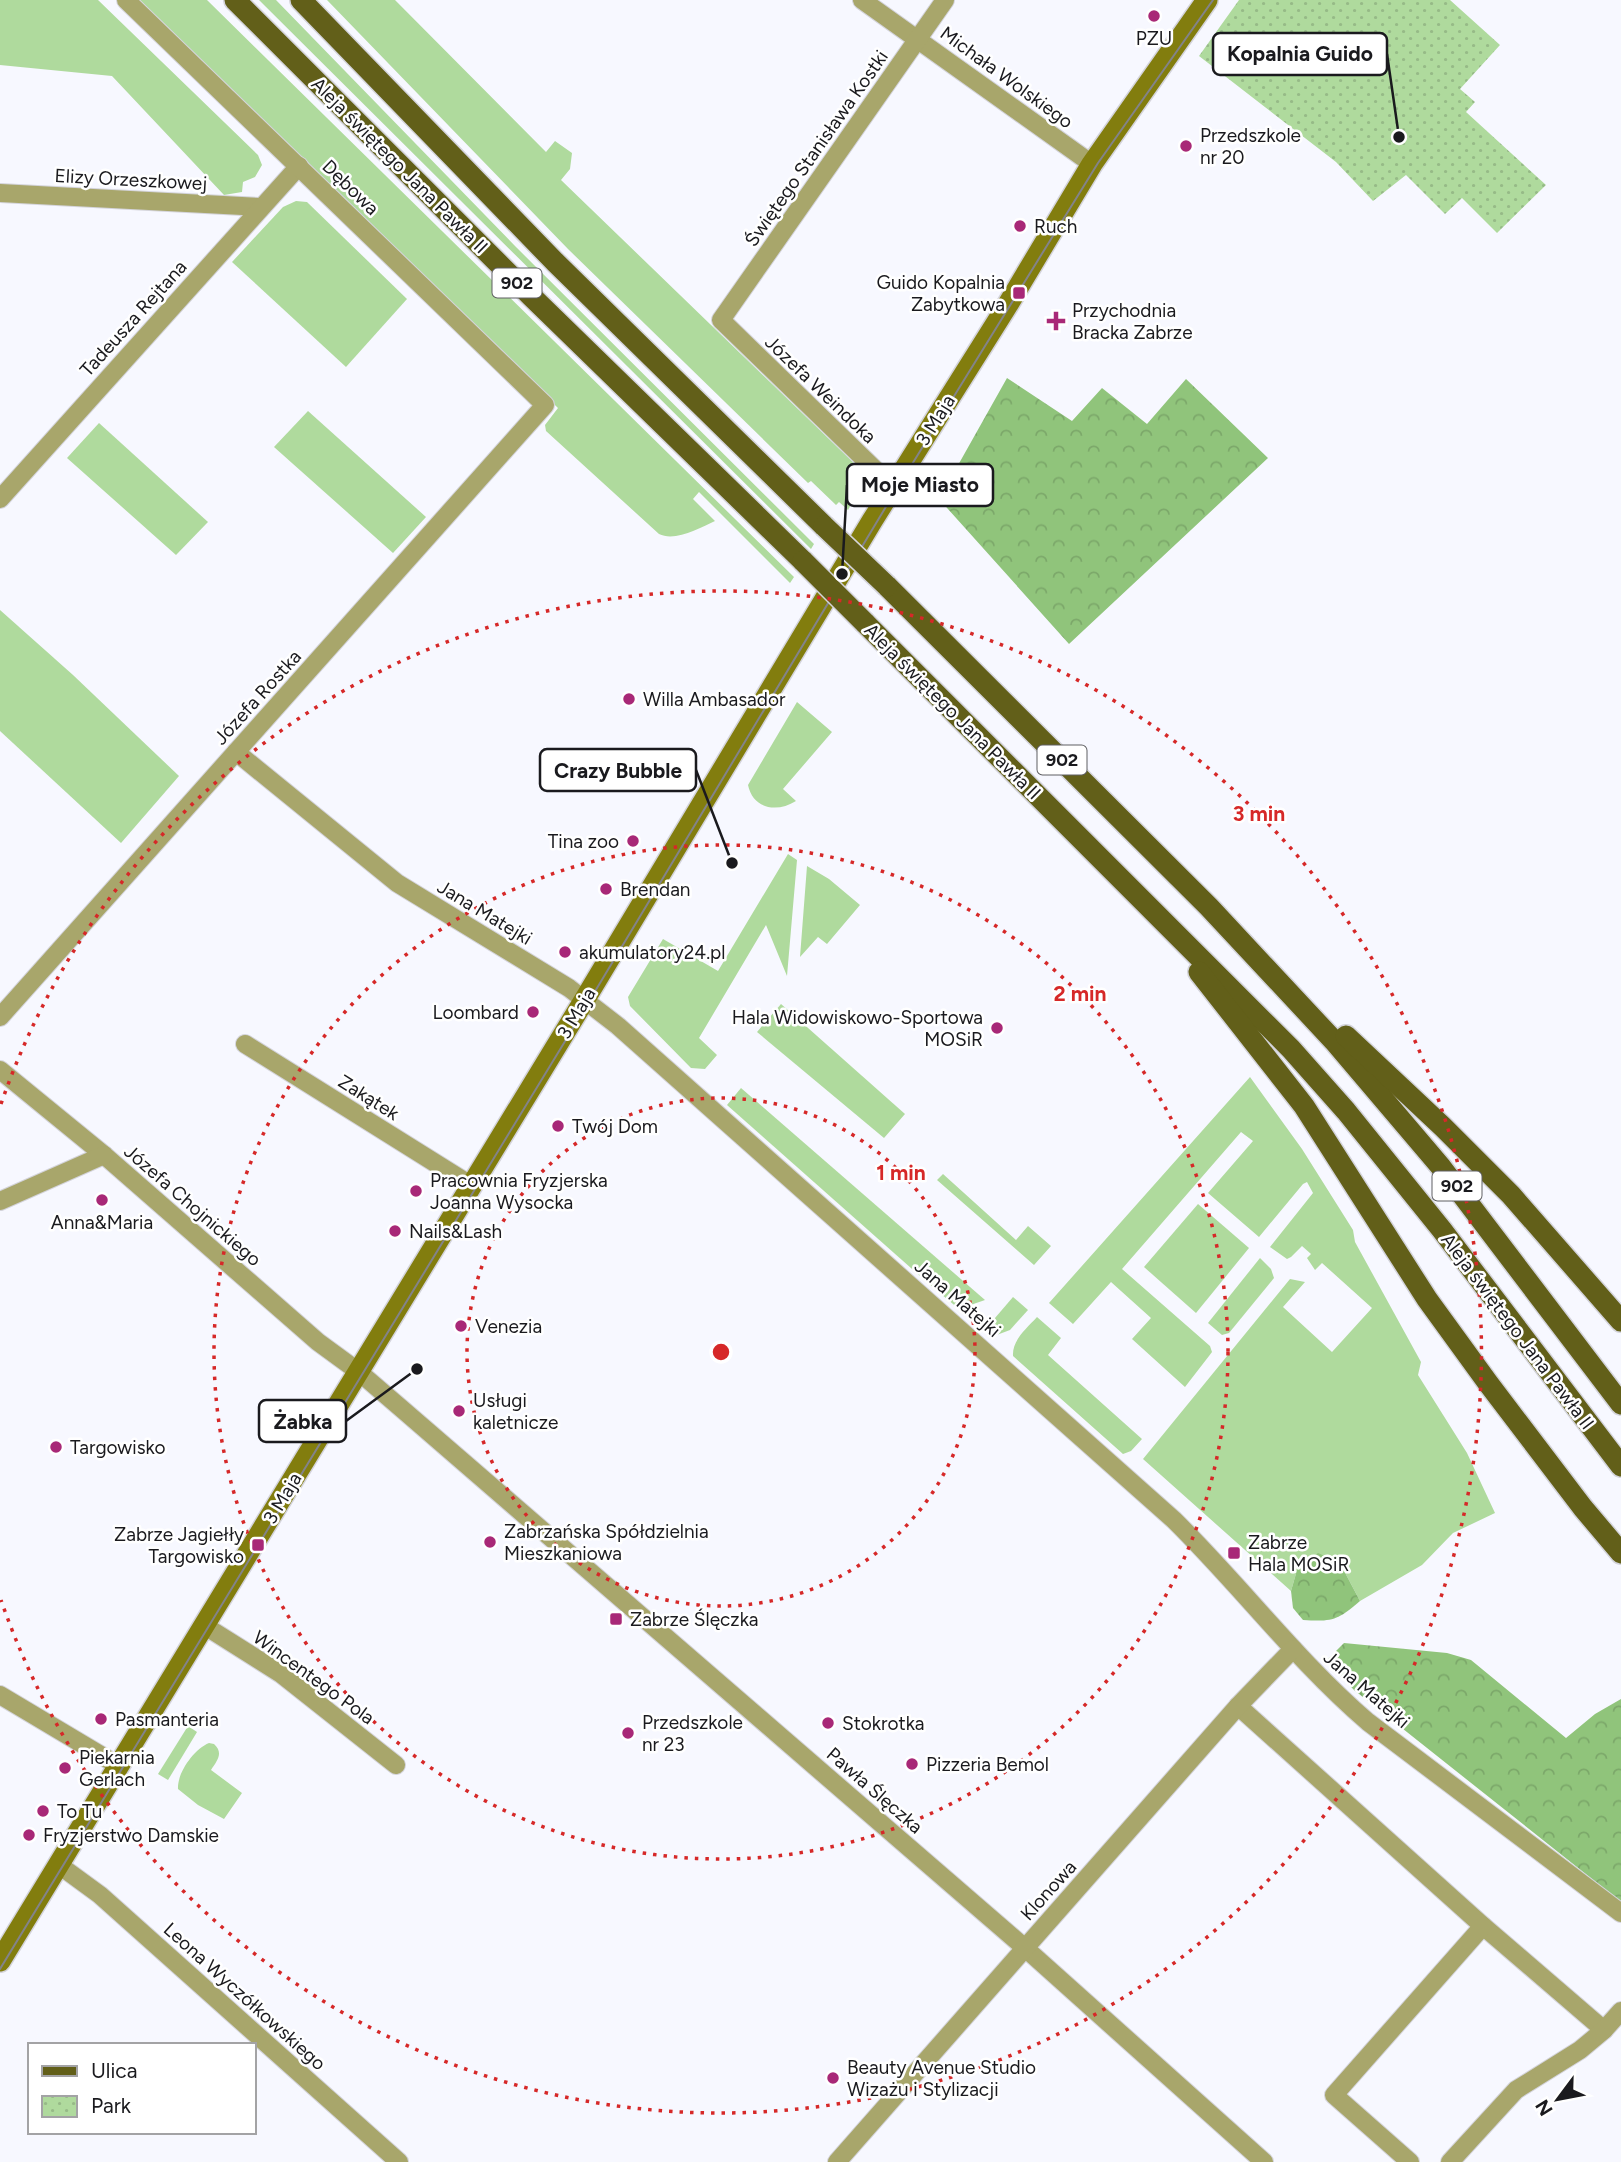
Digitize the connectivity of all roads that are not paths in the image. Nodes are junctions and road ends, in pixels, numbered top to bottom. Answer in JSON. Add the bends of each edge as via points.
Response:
{"nodes":[{"id":1,"x":127,"y":0,"type":"edge"},
{"id":2,"x":235,"y":0,"type":"edge"},
{"id":3,"x":301,"y":0,"type":"edge"},
{"id":4,"x":862,"y":0,"type":"edge"},
{"id":5,"x":945,"y":0,"type":"edge"},
{"id":6,"x":1207,"y":0,"type":"edge"},
{"id":7,"x":918,"y":38,"type":"junction"},
{"id":8,"x":1092,"y":164,"type":"junction"},
{"id":9,"x":299,"y":166,"type":"junction"},
{"id":10,"x":0,"y":193,"type":"edge"},
{"id":11,"x":260,"y":207,"type":"junction"},
{"id":12,"x":721,"y":320,"type":"joint"},
{"id":13,"x":545,"y":405,"type":"joint"},
{"id":14,"x":893,"y":487,"type":"junction"},
{"id":15,"x":0,"y":499,"type":"edge"},
{"id":16,"x":236,"y":752,"type":"junction"},
{"id":17,"x":1132,"y":888,"type":"junction"},
{"id":18,"x":1209,"y":906,"type":"junction"},
{"id":19,"x":585,"y":999,"type":"junction"},
{"id":20,"x":0,"y":1017,"type":"edge"},
{"id":21,"x":245,"y":1044,"type":"dead end"},
{"id":22,"x":0,"y":1070,"type":"edge"},
{"id":23,"x":104,"y":1155,"type":"junction"},
{"id":24,"x":472,"y":1186,"type":"junction"},
{"id":25,"x":0,"y":1201,"type":"edge"},
{"id":26,"x":1621,"y":1321,"type":"edge"},
{"id":27,"x":359,"y":1371,"type":"junction"},
{"id":28,"x":1621,"y":1404,"type":"edge"},
{"id":29,"x":1621,"y":1466,"type":"edge"},
{"id":30,"x":1621,"y":1553,"type":"edge"},
{"id":31,"x":205,"y":1626,"type":"junction"},
{"id":32,"x":1293,"y":1649,"type":"junction"},
{"id":33,"x":0,"y":1695,"type":"edge"},
{"id":34,"x":1238,"y":1706,"type":"junction"},
{"id":35,"x":396,"y":1765,"type":"dead end"},
{"id":36,"x":119,"y":1766,"type":"junction"},
{"id":37,"x":59,"y":1865,"type":"junction"},
{"id":38,"x":1621,"y":1913,"type":"edge"},
{"id":39,"x":1483,"y":1926,"type":"junction"},
{"id":40,"x":1025,"y":1948,"type":"junction"},
{"id":41,"x":0,"y":1961,"type":"edge"},
{"id":42,"x":1621,"y":2011,"type":"edge"},
{"id":43,"x":1604,"y":2030,"type":"junction"},
{"id":44,"x":399,"y":2162,"type":"edge"},
{"id":45,"x":837,"y":2162,"type":"edge"},
{"id":46,"x":1265,"y":2162,"type":"edge"},
{"id":47,"x":1410,"y":2162,"type":"edge"},
{"id":48,"x":1450,"y":2162,"type":"edge"}],
"edges":[{"from":1,"to":9,"type":"street","name":"Dębowa"},
{"from":2,"to":17,"type":"main road","name":"Aleja świętego Jana Pawła II","number":"902","bridge":true},
{"from":3,"to":18,"type":"main road","name":"Aleja świętego Jana Pawła II","number":"902","bridge":true,"via":[[555,262]]},
{"from":4,"to":7,"type":"street","name":"Michała Wolskiego"},
{"from":5,"to":7,"type":"street","name":"Świętego Stanisława Kostki"},
{"from":6,"to":8,"type":"street","name":"3 Maja"},
{"from":7,"to":8,"type":"street","name":"Michała Wolskiego"},
{"from":7,"to":12,"type":"street","name":"Świętego Stanisława Kostki"},
{"from":8,"to":14,"type":"street","name":"3 Maja"},
{"from":9,"to":11,"type":"street","name":"Tadeusza Rejtana"},
{"from":9,"to":13,"type":"street","name":"Dębowa"},
{"from":10,"to":11,"type":"street","name":"Elizy Orzeszkowej"},
{"from":11,"to":15,"type":"street","name":"Tadeusza Rejtana"},
{"from":12,"to":14,"type":"street","name":"Józefa Weindoka"},
{"from":13,"to":16,"type":"street","name":"Józefa Rostka"},
{"from":14,"to":19,"type":"street","name":"3 Maja"},
{"from":16,"to":19,"type":"street","name":"Jana Matejki","via":[[397,883]]},
{"from":16,"to":20,"type":"street","name":"Józefa Rostka"},
{"from":17,"to":29,"type":"main road","name":"Aleja świętego Jana Pawła II","number":"902","via":[[1346,1111]]},
{"from":17,"to":30,"type":"main road","via":[[1304,1106],[1427,1299],[1547,1462]]},
{"from":18,"to":26,"type":"main road","via":[[1511,1195]]},
{"from":18,"to":28,"type":"main road","name":"Aleja świętego Jana Pawła II","number":"902","via":[[1334,1041],[1441,1167]]},
{"from":19,"to":24,"type":"street","name":"3 Maja"},
{"from":19,"to":32,"type":"street","name":"Jana Matejki","via":[[1174,1520]]},
{"from":21,"to":24,"type":"street","name":"Zakątek"},
{"from":22,"to":23,"type":"street","name":"Józefa Chojnickiego"},
{"from":23,"to":25,"type":"street"},
{"from":23,"to":27,"type":"street","name":"Józefa Chojnickiego","via":[[318,1342]]},
{"from":24,"to":27,"type":"street","name":"3 Maja"},
{"from":27,"to":31,"type":"street","name":"3 Maja"},
{"from":27,"to":40,"type":"street","name":"Pawła Ślęczka"},
{"from":31,"to":35,"type":"street","name":"Wincentego Pola","via":[[281,1674]]},
{"from":31,"to":36,"type":"street","name":"3 Maja"},
{"from":32,"to":34,"type":"street","name":"Klonowa"},
{"from":32,"to":38,"type":"street","name":"Jana Matejki","via":[[1368,1722]]},
{"from":33,"to":36,"type":"street"},
{"from":34,"to":39,"type":"street"},
{"from":34,"to":40,"type":"street","name":"Klonowa"},
{"from":36,"to":37,"type":"street","name":"3 Maja"},
{"from":37,"to":41,"type":"street","name":"3 Maja"},
{"from":37,"to":44,"type":"street","name":"Leona Wyczółkowskiego","via":[[100,1895]]},
{"from":39,"to":43,"type":"street"},
{"from":39,"to":47,"type":"street","via":[[1334,2095]]},
{"from":40,"to":45,"type":"street","name":"Klonowa"},
{"from":40,"to":46,"type":"street","name":"Pawła Ślęczka"},
{"from":42,"to":43,"type":"street"},
{"from":43,"to":48,"type":"street","via":[[1559,2065],[1516,2090]]}]}
